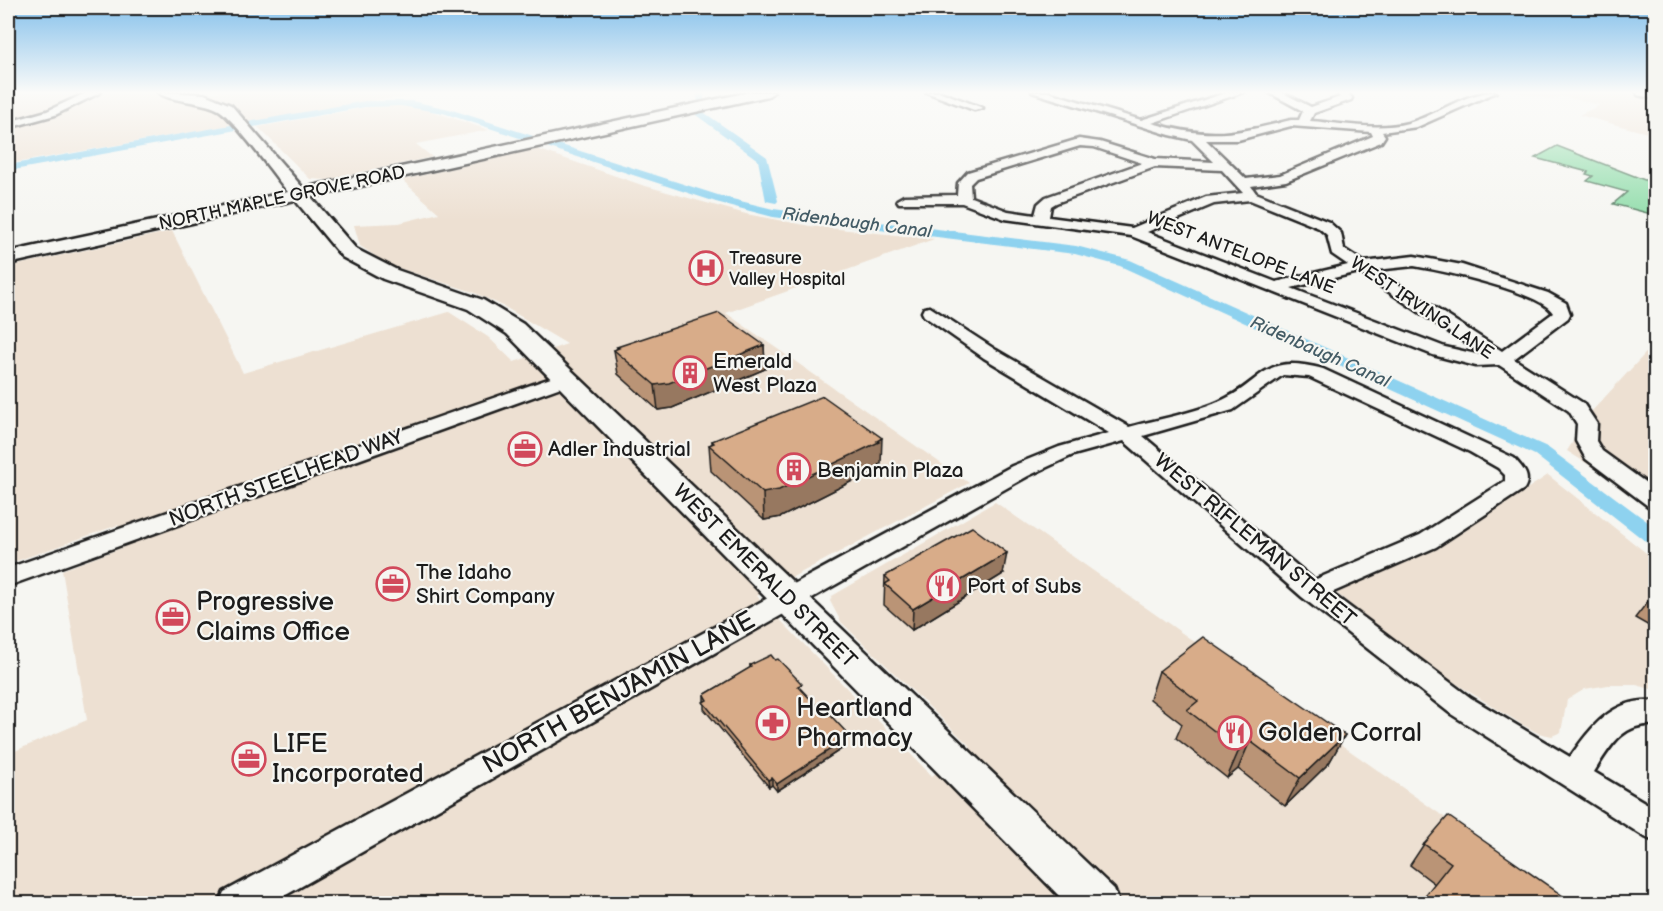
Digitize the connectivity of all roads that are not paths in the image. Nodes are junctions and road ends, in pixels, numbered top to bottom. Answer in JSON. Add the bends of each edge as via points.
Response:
{"nodes":[{"id":1,"x":249,"y":135,"type":"edge"},
{"id":2,"x":571,"y":135,"type":"edge"},
{"id":3,"x":1186,"y":135,"type":"edge"},
{"id":4,"x":1247,"y":135,"type":"edge"},
{"id":5,"x":1378,"y":135,"type":"edge"},
{"id":6,"x":1196,"y":137,"type":"junction"},
{"id":7,"x":1154,"y":163,"type":"junction"},
{"id":8,"x":1225,"y":166,"type":"junction"},
{"id":9,"x":1247,"y":190,"type":"junction"},
{"id":10,"x":298,"y":195,"type":"junction"},
{"id":11,"x":964,"y":199,"type":"junction"},
{"id":12,"x":904,"y":201,"type":"dead end"},
{"id":13,"x":1041,"y":220,"type":"junction"},
{"id":14,"x":1134,"y":232,"type":"junction"},
{"id":15,"x":8,"y":258,"type":"edge"},
{"id":16,"x":1360,"y":267,"type":"junction"},
{"id":17,"x":1274,"y":286,"type":"junction"},
{"id":18,"x":930,"y":312,"type":"dead end"},
{"id":19,"x":1501,"y":360,"type":"junction"},
{"id":20,"x":565,"y":378,"type":"junction"},
{"id":21,"x":1125,"y":433,"type":"junction"},
{"id":22,"x":1656,"y":501,"type":"edge"},
{"id":23,"x":8,"y":577,"type":"edge"},
{"id":24,"x":1311,"y":591,"type":"junction"},
{"id":25,"x":789,"y":599,"type":"junction"},
{"id":26,"x":1656,"y":713,"type":"edge"},
{"id":27,"x":1574,"y":776,"type":"junction"},
{"id":28,"x":1656,"y":827,"type":"edge"},
{"id":29,"x":236,"y":903,"type":"edge"},
{"id":30,"x":1098,"y":903,"type":"edge"}],
"edges":[{"from":1,"to":10,"type":"main road","name":"WEST EMERALD STREET"},
{"from":2,"to":10,"type":"main road","name":"NORTH MAPLE GROVE ROAD"},
{"from":3,"to":6,"type":"street"},
{"from":4,"to":6,"type":"street"},
{"from":5,"to":9,"type":"street","via":[[1377,140]]},
{"from":6,"to":8,"type":"street","name":"WEST IRVING LANE"},
{"from":7,"to":8,"type":"street"},
{"from":7,"to":11,"type":"street","via":[[1079,142],[972,176],[964,183]]},
{"from":7,"to":13,"type":"street","via":[[1051,200],[1045,204]]},
{"from":8,"to":9,"type":"street","name":"WEST IRVING LANE"},
{"from":9,"to":14,"type":"street","via":[[1210,200]]},
{"from":9,"to":16,"type":"street","name":"WEST IRVING LANE","via":[[1324,225],[1334,233],[1337,251]]},
{"from":10,"to":15,"type":"main road","name":"NORTH MAPLE GROVE ROAD"},
{"from":10,"to":20,"type":"main road","name":"WEST EMERALD STREET","via":[[349,254],[365,265],[471,302],[499,316]]},
{"from":11,"to":12,"type":"street"},
{"from":11,"to":13,"type":"street","name":"WEST ANTELOPE LANE","via":[[1005,216]]},
{"from":13,"to":14,"type":"street","name":"WEST ANTELOPE LANE"},
{"from":14,"to":17,"type":"street","name":"WEST ANTELOPE LANE"},
{"from":16,"to":17,"type":"street"},
{"from":16,"to":19,"type":"street","name":"WEST IRVING LANE"},
{"from":16,"to":19,"type":"street","via":[[1414,261],[1435,263],[1542,297],[1560,307],[1562,314]]},
{"from":17,"to":19,"type":"street","name":"WEST ANTELOPE LANE","via":[[1439,351],[1485,361]]},
{"from":18,"to":21,"type":"street","name":"WEST RIFLEMAN STREET","via":[[990,354]]},
{"from":19,"to":22,"type":"street","name":"WEST IRVING LANE","via":[[1576,407],[1587,424],[1586,441],[1593,455]]},
{"from":20,"to":23,"type":"street","name":"NORTH STEELHEAD WAY"},
{"from":20,"to":25,"type":"main road","name":"WEST EMERALD STREET"},
{"from":21,"to":24,"type":"street","name":"WEST RIFLEMAN STREET"},
{"from":21,"to":24,"type":"street","name":"NORTH BENJAMIN LANE","via":[[1226,406],[1279,370],[1301,369],[1477,448],[1506,463],[1516,474],[1516,484],[1439,535]]},
{"from":21,"to":25,"type":"street","name":"NORTH BENJAMIN LANE","via":[[1066,451],[1020,471]]},
{"from":24,"to":27,"type":"street","name":"WEST RIFLEMAN STREET","via":[[1461,706]]},
{"from":25,"to":29,"type":"street","name":"NORTH BENJAMIN LANE"},
{"from":25,"to":30,"type":"main road","name":"WEST EMERALD STREET"},
{"from":26,"to":27,"type":"street","via":[[1644,710],[1621,716]]},
{"from":27,"to":28,"type":"street","name":"WEST RIFLEMAN STREET"}]}
